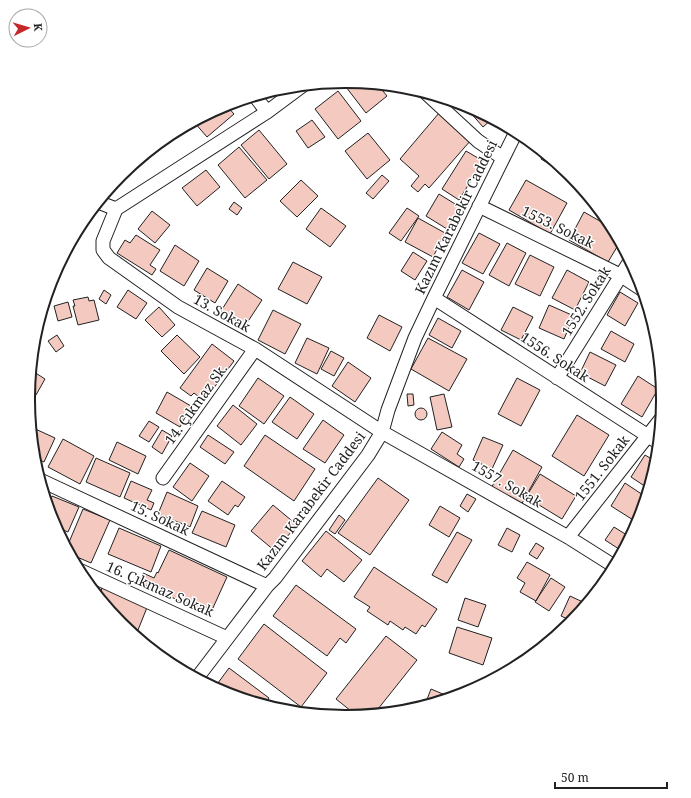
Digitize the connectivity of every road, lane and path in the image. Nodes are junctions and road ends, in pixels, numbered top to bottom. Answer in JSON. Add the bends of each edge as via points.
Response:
{"nodes":[{"id":1,"x":293,"y":93,"type":"edge"},
{"id":2,"x":259,"y":101,"type":"edge"},
{"id":3,"x":436,"y":102,"type":"edge"},
{"id":4,"x":267,"y":112,"type":"junction"},
{"id":5,"x":513,"y":138,"type":"edge"},
{"id":6,"x":503,"y":158,"type":"junction"},
{"id":7,"x":104,"y":204,"type":"edge"},
{"id":8,"x":479,"y":206,"type":"junction"},
{"id":9,"x":116,"y":209,"type":"junction"},
{"id":10,"x":626,"y":266,"type":"edge"},
{"id":11,"x":620,"y":275,"type":"junction"},
{"id":12,"x":634,"y":284,"type":"edge"},
{"id":13,"x":434,"y":298,"type":"junction"},
{"id":14,"x":255,"y":349,"type":"junction"},
{"id":15,"x":557,"y":378,"type":"junction"},
{"id":16,"x":654,"y":427,"type":"edge"},
{"id":17,"x":382,"y":432,"type":"junction"},
{"id":18,"x":647,"y":436,"type":"junction"},
{"id":19,"x":653,"y":440,"type":"edge"},
{"id":20,"x":163,"y":478,"type":"dead end"},
{"id":21,"x":47,"y":483,"type":"edge"},
{"id":22,"x":568,"y":537,"type":"junction"},
{"id":23,"x":609,"y":563,"type":"edge"},
{"id":24,"x":89,"y":575,"type":"edge"},
{"id":25,"x":267,"y":586,"type":"junction"},
{"id":26,"x":227,"y":638,"type":"junction"},
{"id":27,"x":201,"y":673,"type":"edge"}],
"edges":[{"from":1,"to":4,"type":"street"},
{"from":2,"to":4,"type":"street"},
{"from":3,"to":6,"type":"street","via":[[478,141]]},
{"from":4,"to":9,"type":"street"},
{"from":5,"to":6,"type":"street","name":"Kazım Karabekir Caddesi"},
{"from":6,"to":8,"type":"street","name":"Kazım Karabekir Caddesi"},
{"from":7,"to":9,"type":"street"},
{"from":8,"to":11,"type":"street","name":"1553. Sokak"},
{"from":8,"to":13,"type":"street","name":"Kazım Karabekir Caddesi"},
{"from":9,"to":14,"type":"street","name":"13. Sokak","via":[[103,241],[103,250],[109,258],[178,307]]},
{"from":10,"to":11,"type":"street","name":"1552. Sokak"},
{"from":11,"to":12,"type":"street","name":"1553. Sokak"},
{"from":11,"to":15,"type":"street","name":"1552. Sokak"},
{"from":13,"to":15,"type":"street","name":"1556. Sokak"},
{"from":13,"to":17,"type":"street","name":"Kazım Karabekir Caddesi","via":[[399,381]]},
{"from":14,"to":17,"type":"street","name":"13. Sokak"},
{"from":14,"to":20,"type":"street","name":"14. Çıkmaz Sk."},
{"from":15,"to":18,"type":"street","name":"1556. Sokak"},
{"from":16,"to":18,"type":"street","name":"1551. Sokak"},
{"from":17,"to":22,"type":"street","name":"1557. Sokak"},
{"from":17,"to":25,"type":"street","name":"Kazım Karabekir Caddesi","via":[[368,455]]},
{"from":18,"to":19,"type":"street","name":"1556. Sokak"},
{"from":18,"to":22,"type":"street","name":"1551. Sokak"},
{"from":21,"to":25,"type":"street","name":"15. Sokak"},
{"from":22,"to":23,"type":"street","name":"1557. Sokak"},
{"from":24,"to":26,"type":"street","name":"16. Çıkmaz Sokak"},
{"from":25,"to":26,"type":"street","name":"Kazım Karabekir Caddesi"},
{"from":26,"to":27,"type":"street","name":"Kazım Karabekir Caddesi"}]}
